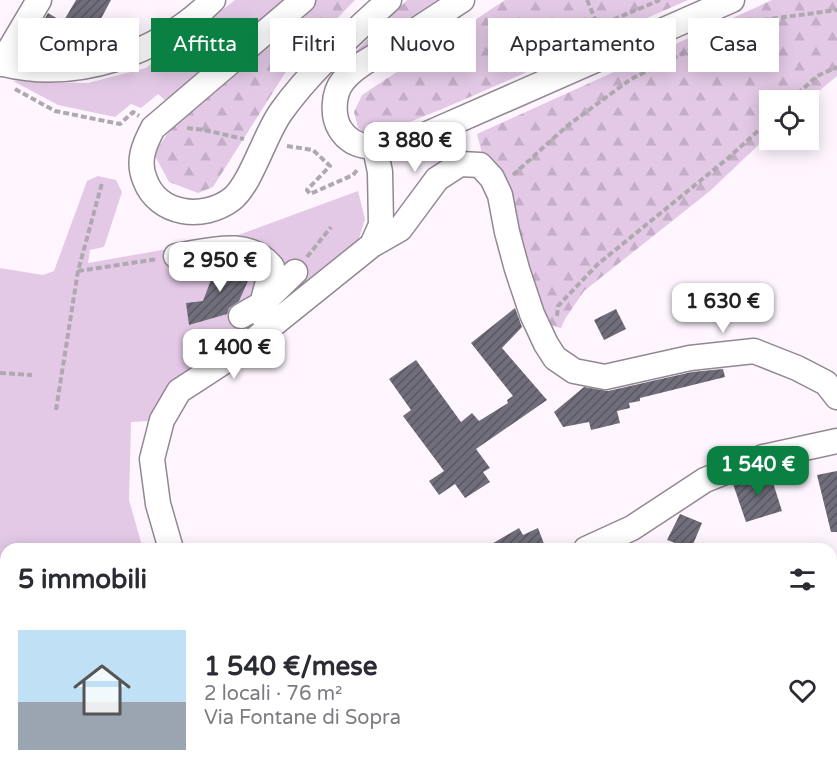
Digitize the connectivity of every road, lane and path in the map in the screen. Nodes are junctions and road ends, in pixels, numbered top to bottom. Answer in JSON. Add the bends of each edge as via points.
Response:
{"nodes":[{"id":1,"x":39,"y":0,"type":"edge"},
{"id":2,"x":213,"y":0,"type":"edge"},
{"id":3,"x":303,"y":0,"type":"edge"},
{"id":4,"x":388,"y":0,"type":"edge"},
{"id":5,"x":462,"y":0,"type":"edge"},
{"id":6,"x":587,"y":0,"type":"edge"},
{"id":7,"x":660,"y":0,"type":"edge"},
{"id":8,"x":732,"y":0,"type":"edge"},
{"id":9,"x":837,"y":10,"type":"edge"},
{"id":10,"x":1,"y":64,"type":"edge"},
{"id":11,"x":837,"y":67,"type":"edge"},
{"id":12,"x":10,"y":87,"type":"dead end"},
{"id":13,"x":802,"y":90,"type":"edge"},
{"id":14,"x":120,"y":124,"type":"dead end"},
{"id":15,"x":185,"y":128,"type":"dead end"},
{"id":16,"x":759,"y":130,"type":"edge"},
{"id":17,"x":264,"y":143,"type":"junction"},
{"id":18,"x":375,"y":148,"type":"junction"},
{"id":19,"x":313,"y":150,"type":"dead end"},
{"id":20,"x":480,"y":165,"type":"junction"},
{"id":21,"x":102,"y":183,"type":"dead end"},
{"id":22,"x":331,"y":227,"type":"dead end"},
{"id":23,"x":372,"y":246,"type":"junction"},
{"id":24,"x":176,"y":256,"type":"joint"},
{"id":25,"x":78,"y":271,"type":"junction"},
{"id":26,"x":295,"y":272,"type":"joint"},
{"id":27,"x":262,"y":304,"type":"junction"},
{"id":28,"x":241,"y":316,"type":"dead end"},
{"id":29,"x":557,"y":317,"type":"dead end"},
{"id":30,"x":267,"y":330,"type":"junction"},
{"id":31,"x":0,"y":373,"type":"edge"},
{"id":32,"x":32,"y":375,"type":"dead end"},
{"id":33,"x":837,"y":397,"type":"edge"},
{"id":34,"x":56,"y":410,"type":"dead end"},
{"id":35,"x":837,"y":441,"type":"edge"},
{"id":36,"x":169,"y":543,"type":"edge"},
{"id":37,"x":599,"y":543,"type":"edge"}],
"edges":[{"from":1,"to":10,"type":"street"},
{"from":2,"to":10,"type":"street","via":[[197,16],[141,51],[86,67],[37,69]]},
{"from":3,"to":17,"type":"street","via":[[153,128],[142,149],[142,173],[149,192],[183,213],[212,210],[233,198]]},
{"from":4,"to":17,"type":"street","via":[[310,77],[280,113]]},
{"from":5,"to":18,"type":"street","via":[[342,81],[334,101],[336,123],[356,145]]},
{"from":6,"to":7,"type":"path","via":[[598,26]]},
{"from":8,"to":18,"type":"street","via":[[411,141]]},
{"from":9,"to":20,"type":"path","via":[[763,20],[696,47],[632,80],[567,126],[510,177]]},
{"from":11,"to":13,"type":"path"},
{"from":12,"to":14,"type":"path","via":[[55,111]]},
{"from":15,"to":17,"type":"path"},
{"from":16,"to":29,"type":"path","via":[[598,264],[558,306]]},
{"from":18,"to":19,"type":"path","via":[[353,175],[310,194],[307,190],[330,166]]},
{"from":18,"to":23,"type":"street","via":[[380,172],[381,225]]},
{"from":20,"to":23,"type":"street","via":[[460,164],[437,178],[400,229]]},
{"from":20,"to":33,"type":"street","via":[[500,195],[532,314],[555,358],[574,371],[605,377],[690,358],[753,351],[826,383]]},
{"from":21,"to":25,"type":"path"},
{"from":22,"to":26,"type":"path"},
{"from":23,"to":30,"type":"street"},
{"from":24,"to":25,"type":"path"},
{"from":24,"to":27,"type":"street","via":[[244,248],[264,257],[272,267]]},
{"from":25,"to":34,"type":"path"},
{"from":26,"to":27,"type":"street"},
{"from":27,"to":28,"type":"street"},
{"from":27,"to":30,"type":"street"},
{"from":30,"to":36,"type":"street","via":[[179,391],[162,420],[152,459],[158,504]]},
{"from":31,"to":32,"type":"path"},
{"from":35,"to":37,"type":"street","via":[[764,457],[705,480],[632,528]]}]}
